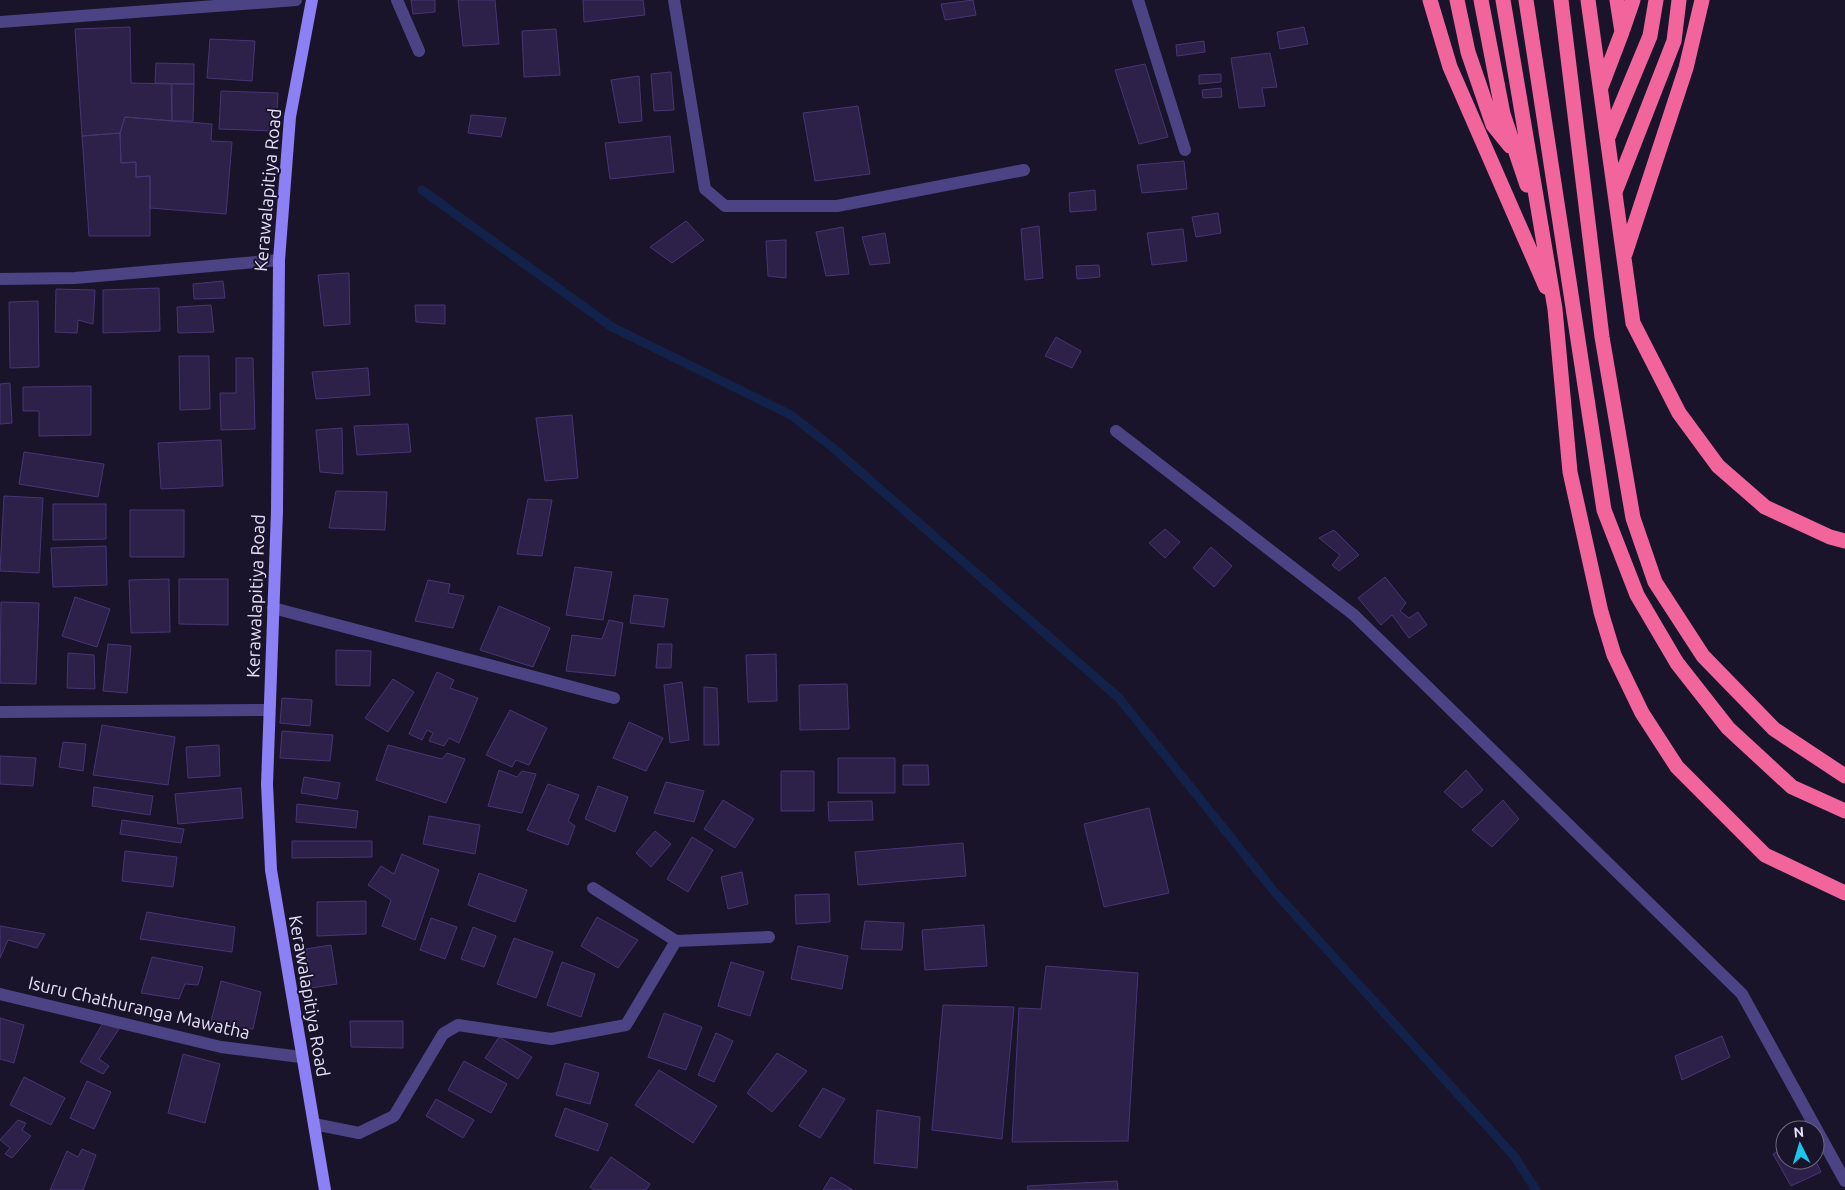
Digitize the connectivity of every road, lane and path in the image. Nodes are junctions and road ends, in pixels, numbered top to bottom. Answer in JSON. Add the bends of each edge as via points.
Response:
{"nodes":[{"id":1,"x":296,"y":0,"type":"edge"},
{"id":2,"x":312,"y":0,"type":"edge"},
{"id":3,"x":397,"y":0,"type":"edge"},
{"id":4,"x":674,"y":0,"type":"edge"},
{"id":5,"x":1138,"y":0,"type":"edge"},
{"id":6,"x":1430,"y":0,"type":"edge"},
{"id":7,"x":1457,"y":0,"type":"edge"},
{"id":8,"x":1481,"y":0,"type":"edge"},
{"id":9,"x":1503,"y":0,"type":"edge"},
{"id":10,"x":1526,"y":0,"type":"edge"},
{"id":11,"x":1561,"y":0,"type":"edge"},
{"id":12,"x":1588,"y":0,"type":"edge"},
{"id":13,"x":1617,"y":0,"type":"edge"},
{"id":14,"x":1633,"y":0,"type":"edge"},
{"id":15,"x":1656,"y":0,"type":"edge"},
{"id":16,"x":1679,"y":0,"type":"edge"},
{"id":17,"x":1702,"y":0,"type":"edge"},
{"id":18,"x":0,"y":22,"type":"edge"},
{"id":19,"x":1622,"y":32,"type":"junction"},
{"id":20,"x":419,"y":51,"type":"dead end"},
{"id":21,"x":1600,"y":90,"type":"junction"},
{"id":22,"x":1607,"y":139,"type":"junction"},
{"id":23,"x":1185,"y":150,"type":"dead end"},
{"id":24,"x":1516,"y":153,"type":"junction"},
{"id":25,"x":1024,"y":170,"type":"dead end"},
{"id":26,"x":1615,"y":194,"type":"junction"},
{"id":27,"x":1542,"y":229,"type":"junction"},
{"id":28,"x":1624,"y":257,"type":"junction"},
{"id":29,"x":279,"y":260,"type":"junction"},
{"id":30,"x":0,"y":279,"type":"edge"},
{"id":31,"x":1555,"y":310,"type":"junction"},
{"id":32,"x":1116,"y":431,"type":"dead end"},
{"id":33,"x":1845,"y":541,"type":"edge"},
{"id":34,"x":273,"y":608,"type":"junction"},
{"id":35,"x":614,"y":698,"type":"dead end"},
{"id":36,"x":269,"y":710,"type":"junction"},
{"id":37,"x":0,"y":712,"type":"edge"},
{"id":38,"x":1845,"y":776,"type":"edge"},
{"id":39,"x":1845,"y":811,"type":"edge"},
{"id":40,"x":592,"y":888,"type":"dead end"},
{"id":41,"x":1845,"y":893,"type":"edge"},
{"id":42,"x":769,"y":937,"type":"dead end"},
{"id":43,"x":676,"y":942,"type":"junction"},
{"id":44,"x":0,"y":994,"type":"edge"},
{"id":45,"x":301,"y":1057,"type":"junction"},
{"id":46,"x":314,"y":1124,"type":"junction"},
{"id":47,"x":1845,"y":1181,"type":"edge"},
{"id":48,"x":325,"y":1190,"type":"edge"}],
"edges":[{"from":1,"to":18,"type":"street"},
{"from":2,"to":29,"type":"street","name":"Kerawalapitiya Road","via":[[290,118]]},
{"from":3,"to":20,"type":"street"},
{"from":4,"to":25,"type":"street","via":[[705,189],[725,206],[837,206]]},
{"from":5,"to":23,"type":"street"},
{"from":6,"to":31,"type":"highway","via":[[1450,67]]},
{"from":7,"to":24,"type":"highway","via":[[1468,52],[1493,125]]},
{"from":8,"to":24,"type":"highway","via":[[1503,114]]},
{"from":9,"to":27,"type":"highway"},
{"from":10,"to":39,"type":"highway","via":[[1604,510],[1634,587],[1677,663],[1728,728],[1792,787]]},
{"from":11,"to":38,"type":"highway","via":[[1602,337],[1633,518],[1655,582],[1703,656],[1774,729]]},
{"from":12,"to":21,"type":"highway"},
{"from":13,"to":19,"type":"highway"},
{"from":14,"to":19,"type":"highway"},
{"from":15,"to":22,"type":"highway","via":[[1650,36]]},
{"from":16,"to":26,"type":"highway","via":[[1674,41]]},
{"from":17,"to":28,"type":"highway","via":[[1686,68]]},
{"from":19,"to":21,"type":"highway"},
{"from":21,"to":22,"type":"highway"},
{"from":22,"to":26,"type":"highway"},
{"from":24,"to":27,"type":"highway"},
{"from":26,"to":28,"type":"highway"},
{"from":27,"to":31,"type":"highway"},
{"from":28,"to":33,"type":"highway","via":[[1633,323],[1678,413],[1718,466],[1765,507]]},
{"from":29,"to":30,"type":"street","via":[[75,278]]},
{"from":29,"to":34,"type":"street","name":"Kerawalapitiya Road"},
{"from":31,"to":41,"type":"highway","via":[[1570,472],[1614,655],[1642,712],[1677,768],[1766,855]]},
{"from":32,"to":47,"type":"street","via":[[1354,615],[1742,994]]},
{"from":34,"to":35,"type":"street"},
{"from":34,"to":36,"type":"street","name":"Kerawalapitiya Road"},
{"from":36,"to":37,"type":"street"},
{"from":36,"to":45,"type":"street","name":"Kerawalapitiya Road","via":[[270,870]]},
{"from":40,"to":43,"type":"street"},
{"from":42,"to":43,"type":"street"},
{"from":43,"to":46,"type":"street","via":[[626,1025],[551,1039],[458,1025],[443,1034],[394,1116],[359,1132]]},
{"from":44,"to":45,"type":"street","name":"Isuru Chathuranga Mawatha","via":[[221,1047]]},
{"from":45,"to":46,"type":"street","name":"Kerawalapitiya Road"},
{"from":46,"to":48,"type":"street","name":"Kerawalapitiya Road"}]}
